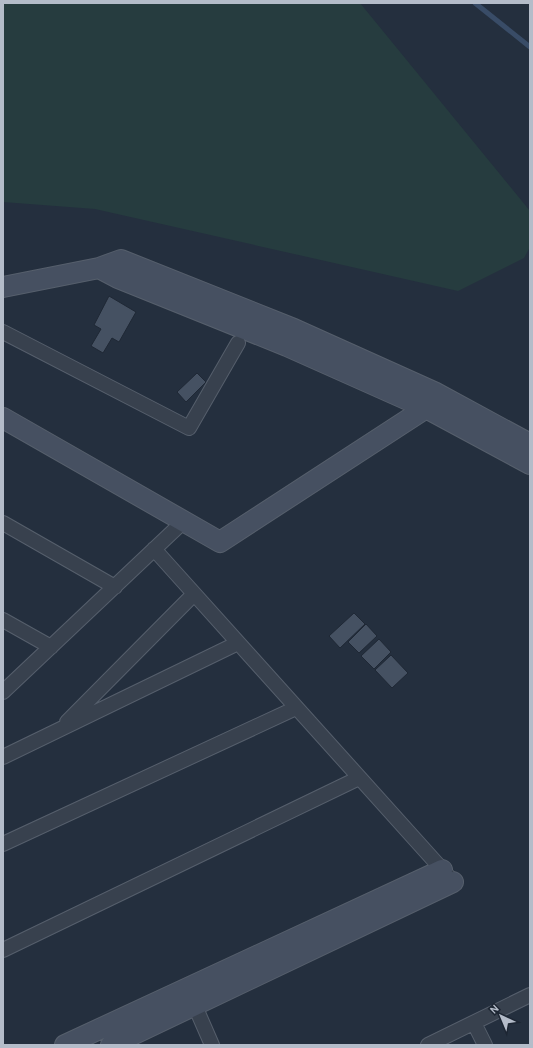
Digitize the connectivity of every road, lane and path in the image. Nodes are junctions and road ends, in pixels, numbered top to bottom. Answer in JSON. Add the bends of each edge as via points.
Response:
{"nodes":[{"id":1,"x":99,"y":268,"type":"junction"},
{"id":2,"x":3,"y":287,"type":"edge"},
{"id":3,"x":3,"y":332,"type":"edge"},
{"id":4,"x":238,"y":343,"type":"dead end"},
{"id":5,"x":426,"y":408,"type":"junction"},
{"id":6,"x":3,"y":418,"type":"edge"},
{"id":7,"x":530,"y":444,"type":"edge"},
{"id":8,"x":530,"y":464,"type":"edge"},
{"id":9,"x":184,"y":521,"type":"junction"},
{"id":10,"x":3,"y":524,"type":"edge"},
{"id":11,"x":154,"y":549,"type":"junction"},
{"id":12,"x":115,"y":587,"type":"junction"},
{"id":13,"x":194,"y":594,"type":"junction"},
{"id":14,"x":3,"y":620,"type":"edge"},
{"id":15,"x":238,"y":643,"type":"junction"},
{"id":16,"x":51,"y":647,"type":"junction"},
{"id":17,"x":3,"y":692,"type":"edge"},
{"id":18,"x":296,"y":708,"type":"junction"},
{"id":19,"x":60,"y":729,"type":"junction"},
{"id":20,"x":3,"y":757,"type":"edge"},
{"id":21,"x":359,"y":778,"type":"junction"},
{"id":22,"x":3,"y":844,"type":"edge"},
{"id":23,"x":447,"y":876,"type":"junction"},
{"id":24,"x":3,"y":950,"type":"edge"},
{"id":25,"x":530,"y":996,"type":"edge"},
{"id":26,"x":195,"y":1006,"type":"junction"},
{"id":27,"x":474,"y":1023,"type":"junction"},
{"id":28,"x":65,"y":1045,"type":"edge"},
{"id":29,"x":111,"y":1045,"type":"edge"},
{"id":30,"x":212,"y":1045,"type":"edge"},
{"id":31,"x":428,"y":1045,"type":"edge"},
{"id":32,"x":485,"y":1045,"type":"edge"}],
"edges":[{"from":1,"to":2,"type":"street"},
{"from":1,"to":5,"type":"street","via":[[288,346]]},
{"from":1,"to":7,"type":"street","via":[[121,260],[294,329],[434,392]]},
{"from":3,"to":4,"type":"street","via":[[189,428]]},
{"from":5,"to":8,"type":"street"},
{"from":5,"to":9,"type":"street","via":[[220,542]]},
{"from":6,"to":9,"type":"street"},
{"from":9,"to":11,"type":"street"},
{"from":10,"to":12,"type":"street"},
{"from":11,"to":12,"type":"street"},
{"from":11,"to":13,"type":"street"},
{"from":12,"to":16,"type":"street"},
{"from":13,"to":15,"type":"street"},
{"from":13,"to":19,"type":"street"},
{"from":14,"to":16,"type":"street"},
{"from":15,"to":18,"type":"street"},
{"from":15,"to":19,"type":"street"},
{"from":16,"to":17,"type":"street"},
{"from":18,"to":21,"type":"street"},
{"from":18,"to":22,"type":"street"},
{"from":19,"to":20,"type":"street"},
{"from":21,"to":23,"type":"street"},
{"from":21,"to":24,"type":"street"},
{"from":23,"to":26,"type":"street"},
{"from":23,"to":28,"type":"street"},
{"from":25,"to":27,"type":"street"},
{"from":26,"to":29,"type":"street"},
{"from":26,"to":30,"type":"street"},
{"from":27,"to":31,"type":"street"},
{"from":27,"to":32,"type":"street"}]}
